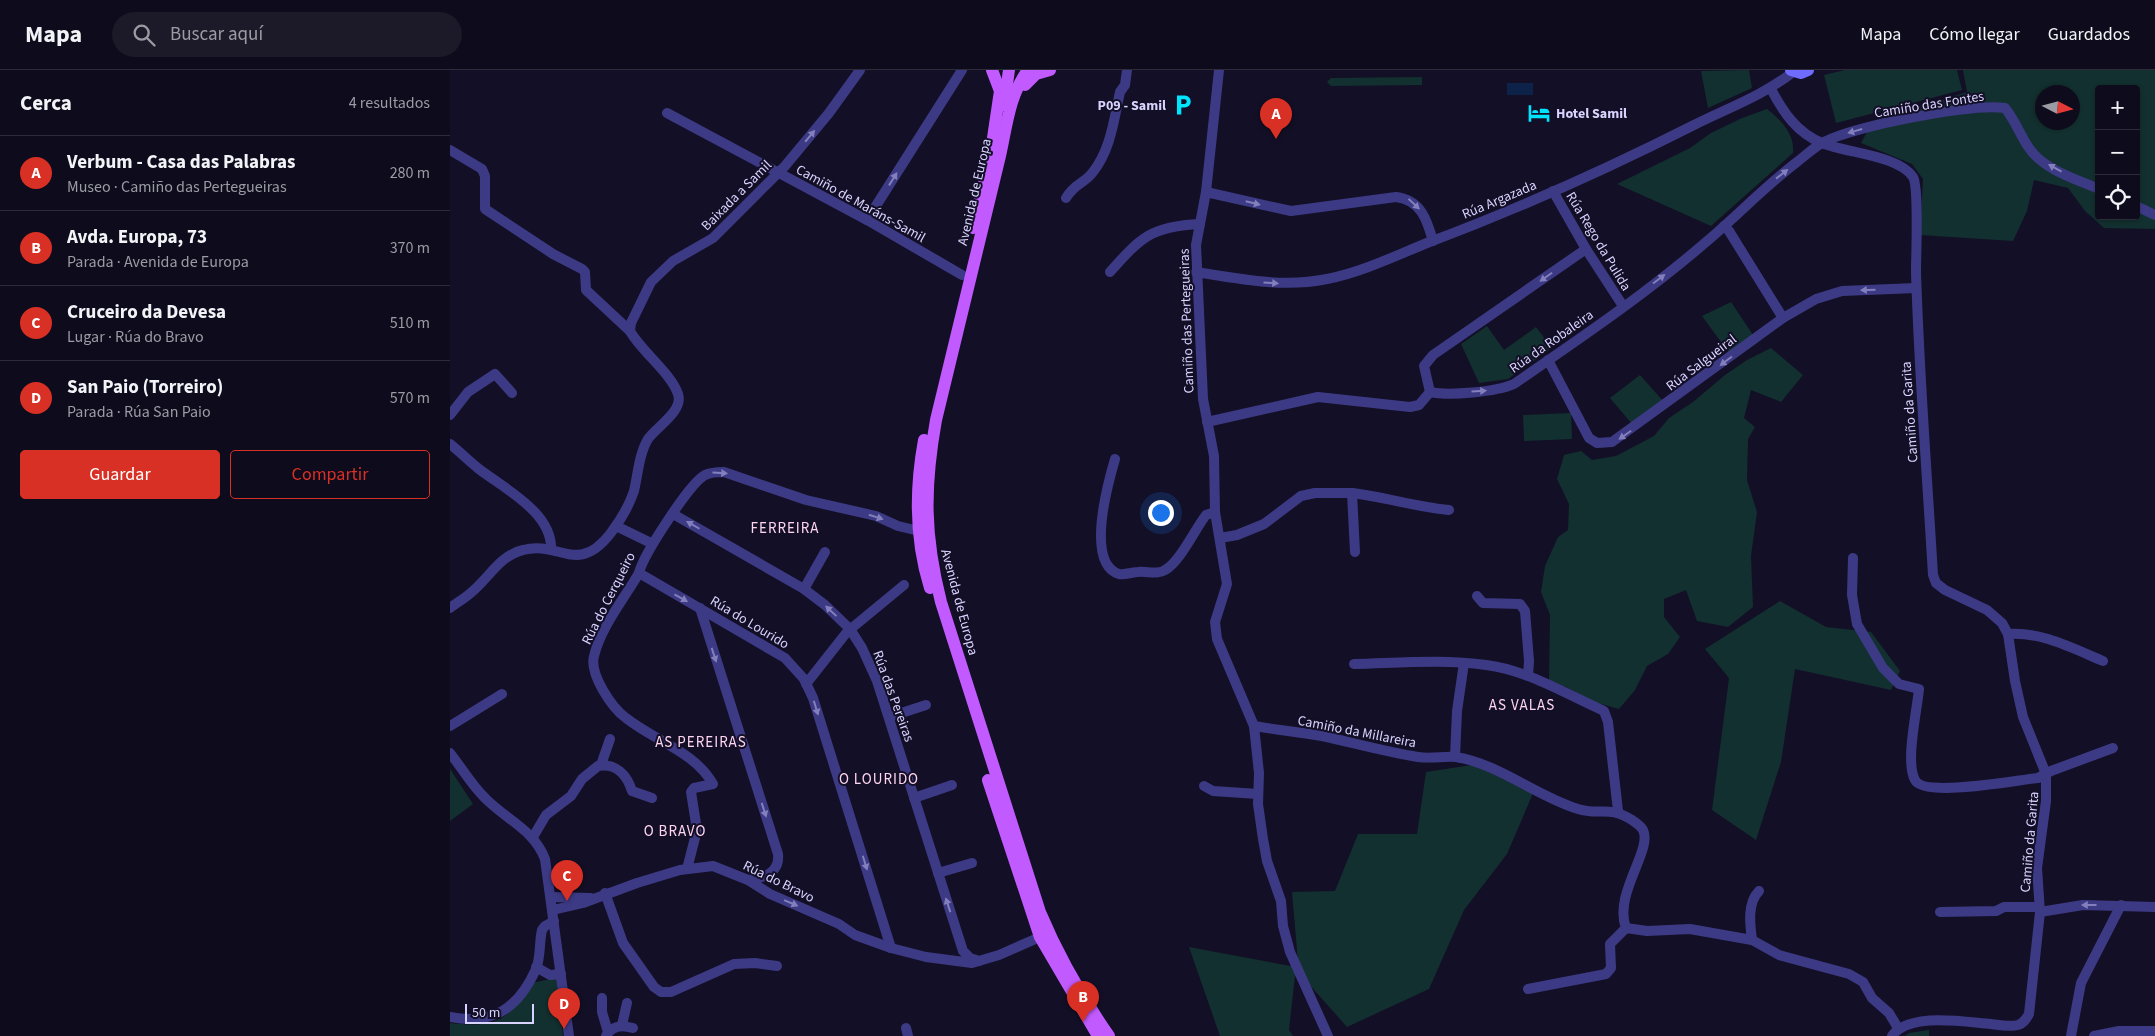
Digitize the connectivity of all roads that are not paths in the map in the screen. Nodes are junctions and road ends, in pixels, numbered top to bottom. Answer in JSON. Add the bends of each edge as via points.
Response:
{"nodes":[{"id":1,"x":860,"y":70,"type":"edge"},
{"id":2,"x":962,"y":70,"type":"edge"},
{"id":3,"x":992,"y":70,"type":"edge"},
{"id":4,"x":1009,"y":70,"type":"edge"},
{"id":5,"x":1028,"y":70,"type":"edge"},
{"id":6,"x":1050,"y":70,"type":"edge"},
{"id":7,"x":1127,"y":70,"type":"edge"},
{"id":8,"x":1219,"y":70,"type":"edge"},
{"id":9,"x":1808,"y":70,"type":"edge"},
{"id":10,"x":1792,"y":71,"type":"edge"},
{"id":11,"x":1771,"y":89,"type":"junction"},
{"id":12,"x":667,"y":113,"type":"dead end"},
{"id":13,"x":1822,"y":143,"type":"junction"},
{"id":14,"x":997,"y":149,"type":"junction"},
{"id":15,"x":450,"y":150,"type":"edge"},
{"id":16,"x":778,"y":172,"type":"junction"},
{"id":17,"x":2095,"y":187,"type":"edge"},
{"id":18,"x":1553,"y":191,"type":"junction"},
{"id":19,"x":1206,"y":192,"type":"junction"},
{"id":20,"x":1066,"y":198,"type":"dead end"},
{"id":21,"x":2140,"y":208,"type":"edge"},
{"id":22,"x":2155,"y":215,"type":"edge"},
{"id":23,"x":867,"y":220,"type":"junction"},
{"id":24,"x":1200,"y":224,"type":"junction"},
{"id":25,"x":1724,"y":226,"type":"junction"},
{"id":26,"x":1433,"y":241,"type":"junction"},
{"id":27,"x":1586,"y":249,"type":"junction"},
{"id":28,"x":1110,"y":272,"type":"dead end"},
{"id":29,"x":1196,"y":272,"type":"junction"},
{"id":30,"x":962,"y":275,"type":"junction"},
{"id":31,"x":1916,"y":288,"type":"junction"},
{"id":32,"x":1623,"y":306,"type":"junction"},
{"id":33,"x":1783,"y":318,"type":"junction"},
{"id":34,"x":630,"y":330,"type":"junction"},
{"id":35,"x":1548,"y":360,"type":"junction"},
{"id":36,"x":1430,"y":392,"type":"junction"},
{"id":37,"x":512,"y":393,"type":"dead end"},
{"id":38,"x":450,"y":415,"type":"edge"},
{"id":39,"x":1207,"y":422,"type":"junction"},
{"id":40,"x":450,"y":444,"type":"edge"},
{"id":41,"x":1115,"y":459,"type":"dead end"},
{"id":42,"x":1352,"y":493,"type":"junction"},
{"id":43,"x":1449,"y":510,"type":"dead end"},
{"id":44,"x":1215,"y":512,"type":"junction"},
{"id":45,"x":673,"y":514,"type":"junction"},
{"id":46,"x":616,"y":526,"type":"junction"},
{"id":47,"x":918,"y":531,"type":"junction"},
{"id":48,"x":1220,"y":538,"type":"junction"},
{"id":49,"x":651,"y":543,"type":"junction"},
{"id":50,"x":551,"y":550,"type":"junction"},
{"id":51,"x":825,"y":552,"type":"dead end"},
{"id":52,"x":1355,"y":552,"type":"dead end"},
{"id":53,"x":1853,"y":558,"type":"dead end"},
{"id":54,"x":639,"y":573,"type":"junction"},
{"id":55,"x":904,"y":585,"type":"dead end"},
{"id":56,"x":804,"y":590,"type":"junction"},
{"id":57,"x":1477,"y":596,"type":"dead end"},
{"id":58,"x":450,"y":608,"type":"edge"},
{"id":59,"x":700,"y":608,"type":"junction"},
{"id":60,"x":850,"y":629,"type":"junction"},
{"id":61,"x":2008,"y":634,"type":"junction"},
{"id":62,"x":2104,"y":661,"type":"dead end"},
{"id":63,"x":1464,"y":663,"type":"junction"},
{"id":64,"x":1354,"y":664,"type":"dead end"},
{"id":65,"x":1528,"y":676,"type":"junction"},
{"id":66,"x":806,"y":684,"type":"junction"},
{"id":67,"x":502,"y":694,"type":"dead end"},
{"id":68,"x":926,"y":705,"type":"dead end"},
{"id":69,"x":888,"y":717,"type":"junction"},
{"id":70,"x":450,"y":726,"type":"edge"},
{"id":71,"x":1254,"y":726,"type":"junction"},
{"id":72,"x":610,"y":740,"type":"dead end"},
{"id":73,"x":2113,"y":748,"type":"dead end"},
{"id":74,"x":450,"y":752,"type":"edge"},
{"id":75,"x":1455,"y":757,"type":"junction"},
{"id":76,"x":601,"y":765,"type":"junction"},
{"id":77,"x":2046,"y":774,"type":"junction"},
{"id":78,"x":952,"y":785,"type":"dead end"},
{"id":79,"x":1204,"y":786,"type":"dead end"},
{"id":80,"x":1258,"y":794,"type":"junction"},
{"id":81,"x":652,"y":798,"type":"dead end"},
{"id":82,"x":914,"y":798,"type":"junction"},
{"id":83,"x":1618,"y":811,"type":"junction"},
{"id":84,"x":533,"y":837,"type":"junction"},
{"id":85,"x":972,"y":863,"type":"dead end"},
{"id":86,"x":687,"y":869,"type":"junction"},
{"id":87,"x":938,"y":873,"type":"junction"},
{"id":88,"x":770,"y":874,"type":"junction"},
{"id":89,"x":748,"y":880,"type":"junction"},
{"id":90,"x":1759,"y":891,"type":"dead end"},
{"id":91,"x":605,"y":894,"type":"junction"},
{"id":92,"x":770,"y":894,"type":"junction"},
{"id":93,"x":551,"y":896,"type":"junction"},
{"id":94,"x":592,"y":898,"type":"junction"},
{"id":95,"x":2121,"y":905,"type":"junction"},
{"id":96,"x":2155,"y":905,"type":"edge"},
{"id":97,"x":552,"y":910,"type":"junction"},
{"id":98,"x":2039,"y":910,"type":"junction"},
{"id":99,"x":1940,"y":912,"type":"dead end"},
{"id":100,"x":554,"y":921,"type":"junction"},
{"id":101,"x":1626,"y":928,"type":"junction"},
{"id":102,"x":1040,"y":937,"type":"junction"},
{"id":103,"x":1752,"y":940,"type":"junction"},
{"id":104,"x":891,"y":948,"type":"junction"},
{"id":105,"x":963,"y":951,"type":"junction"},
{"id":106,"x":951,"y":960,"type":"junction"},
{"id":107,"x":979,"y":961,"type":"junction"},
{"id":108,"x":777,"y":966,"type":"dead end"},
{"id":109,"x":536,"y":968,"type":"junction"},
{"id":110,"x":561,"y":974,"type":"junction"},
{"id":111,"x":1528,"y":989,"type":"dead end"},
{"id":112,"x":602,"y":998,"type":"dead end"},
{"id":113,"x":627,"y":1003,"type":"dead end"},
{"id":114,"x":450,"y":1015,"type":"edge"},
{"id":115,"x":622,"y":1025,"type":"junction"},
{"id":116,"x":633,"y":1028,"type":"dead end"},
{"id":117,"x":2155,"y":1031,"type":"edge"},
{"id":118,"x":1895,"y":1032,"type":"edge"},
{"id":119,"x":2130,"y":1033,"type":"edge"},
{"id":120,"x":607,"y":1034,"type":"edge"},
{"id":121,"x":570,"y":1036,"type":"edge"},
{"id":122,"x":1098,"y":1036,"type":"edge"},
{"id":123,"x":1109,"y":1036,"type":"edge"},
{"id":124,"x":1328,"y":1036,"type":"edge"},
{"id":125,"x":2071,"y":1036,"type":"edge"},
{"id":126,"x":2094,"y":1036,"type":"edge"}],
"edges":[{"from":16,"to":1,"type":"street","name":"Baixada a Samil","one_way":true,"via":[[829,113]]},
{"from":23,"to":2,"type":"street","one_way":true},
{"from":3,"to":14,"type":"main road","via":[[1000,91]]},
{"from":4,"to":14,"type":"main road","name":"Avenida de Europa"},
{"from":5,"to":14,"type":"main road","name":"Avenida de Europa","via":[[1014,94]]},
{"from":6,"to":14,"type":"main road","via":[[1036,74],[1024,85]]},
{"from":7,"to":20,"type":"street","via":[[1106,151],[1093,173],[1072,188]]},
{"from":8,"to":19,"type":"street","name":"Camiño das Pertegueiras"},
{"from":9,"to":10,"type":"street","via":[[1801,73]]},
{"from":10,"to":11,"type":"street","name":"Rúa Argazada"},
{"from":11,"to":13,"type":"street","name":"Camiño da Garita","via":[[1790,122]]},
{"from":11,"to":18,"type":"street","name":"Rúa Argazada","via":[[1604,171]]},
{"from":12,"to":16,"type":"street","name":"Camiño de Maráns-Samil"},
{"from":17,"to":13,"type":"street","name":"Camiño das Fontes","one_way":true,"via":[[2039,159],[2005,108],[1969,109],[1879,125]]},
{"from":25,"to":13,"type":"street","name":"Rúa da Robaleira","one_way":true,"via":[[1768,185]]},
{"from":13,"to":31,"type":"street","name":"Camiño da Garita","via":[[1884,160],[1907,170],[1914,178]]},
{"from":14,"to":30,"type":"main road","name":"Avenida de Europa"},
{"from":14,"to":123,"type":"main road","name":"Avenida de Europa","via":[[929,458],[926,502],[929,545],[941,602],[1040,912],[1051,938]]},
{"from":15,"to":34,"type":"street","via":[[482,169],[485,209],[586,272],[586,290]]},
{"from":16,"to":23,"type":"street","name":"Camiño de Maráns-Samil"},
{"from":16,"to":34,"type":"street","name":"Baixada a Samil","via":[[713,238],[673,261],[655,277]]},
{"from":18,"to":26,"type":"street","name":"Rúa Argazada"},
{"from":18,"to":27,"type":"street","name":"Rúa Rego da Pulida"},
{"from":19,"to":24,"type":"street","name":"Camiño das Pertegueiras"},
{"from":19,"to":26,"type":"street","one_way":true,"via":[[1290,211],[1407,198],[1416,203],[1424,216]]},
{"from":21,"to":22,"type":"street"},
{"from":23,"to":30,"type":"street","name":"Camiño de Maráns-Samil"},
{"from":24,"to":28,"type":"street","via":[[1171,226],[1143,238]]},
{"from":24,"to":29,"type":"street","name":"Camiño das Pertegueiras"},
{"from":32,"to":25,"type":"street","name":"Rúa da Robaleira","one_way":true},
{"from":25,"to":33,"type":"street"},
{"from":29,"to":26,"type":"street","name":"Rúa Argazada","one_way":true,"via":[[1261,282],[1307,281],[1347,274]]},
{"from":27,"to":32,"type":"street","name":"Rúa Rego da Pulida"},
{"from":27,"to":36,"type":"street","one_way":true,"via":[[1433,355],[1424,366]]},
{"from":29,"to":39,"type":"street","name":"Camiño das Pertegueiras"},
{"from":30,"to":47,"type":"main road","name":"Avenida de Europa","via":[[920,459]]},
{"from":31,"to":33,"type":"street","name":"Rúa Salgueiral","one_way":true,"via":[[1830,293]]},
{"from":31,"to":61,"type":"street","name":"Camiño da Garita","via":[[1933,575],[1936,583],[1945,590],[1995,615]]},
{"from":32,"to":35,"type":"street","name":"Rúa da Robaleira"},
{"from":33,"to":35,"type":"street","name":"Rúa Salgueiral","one_way":true,"via":[[1612,442],[1597,443],[1589,438]]},
{"from":34,"to":46,"type":"street","via":[[675,388],[679,400],[675,411],[648,440],[633,492]]},
{"from":36,"to":35,"type":"street","name":"Rúa da Robaleira","one_way":true,"via":[[1504,388]]},
{"from":36,"to":39,"type":"street","via":[[1418,405],[1410,407],[1318,397]]},
{"from":37,"to":38,"type":"street","via":[[495,374],[468,392]]},
{"from":39,"to":44,"type":"street","name":"Camiño das Pertegueiras","via":[[1214,456]]},
{"from":40,"to":50,"type":"street","via":[[540,517],[552,541]]},
{"from":41,"to":44,"type":"street","via":[[1101,522],[1103,558],[1119,574],[1164,571],[1174,563],[1206,515]]},
{"from":42,"to":43,"type":"street"},
{"from":42,"to":48,"type":"street","via":[[1301,496],[1264,524]]},
{"from":42,"to":52,"type":"street"},
{"from":44,"to":48,"type":"street","name":"Camiño das Pertegueiras"},
{"from":45,"to":47,"type":"street","one_way":true,"via":[[705,475],[724,472],[806,500],[876,516]]},
{"from":45,"to":49,"type":"street","name":"Rúa do Cerqueiro"},
{"from":56,"to":45,"type":"street","name":"Rúa das Pereiras","one_way":true},
{"from":46,"to":49,"type":"street"},
{"from":46,"to":50,"type":"street","via":[[601,544],[586,554],[566,555]]},
{"from":47,"to":102,"type":"main road","name":"Avenida de Europa","via":[[924,571],[999,816]]},
{"from":48,"to":71,"type":"street","name":"Camiño das Pertegueiras","via":[[1226,584],[1215,622],[1217,639]]},
{"from":49,"to":54,"type":"street","name":"Rúa do Cerqueiro"},
{"from":50,"to":58,"type":"street","via":[[525,549],[507,556],[474,590]]},
{"from":51,"to":56,"type":"street"},
{"from":53,"to":77,"type":"street","name":"Camiño da Garita","via":[[1852,595],[1857,624],[1883,668],[1899,684],[1919,689],[1911,765],[1915,782],[1920,786],[1944,789],[2038,778]]},
{"from":54,"to":59,"type":"street","name":"Rúa do Lourido","one_way":true},
{"from":54,"to":86,"type":"street","name":"Rúa do Cerqueiro","via":[[598,642],[593,659],[594,672],[625,718],[687,756],[713,784],[694,788],[691,792],[697,830]]},
{"from":55,"to":60,"type":"street"},
{"from":60,"to":56,"type":"street","name":"Rúa das Pereiras","one_way":true},
{"from":57,"to":65,"type":"street","via":[[1483,604],[1520,604],[1525,611]]},
{"from":59,"to":66,"type":"street","name":"Rúa do Lourido","via":[[785,658]]},
{"from":59,"to":88,"type":"street","one_way":true,"via":[[778,854],[778,865]]},
{"from":60,"to":66,"type":"street"},
{"from":60,"to":69,"type":"street","name":"Rúa das Pereiras","via":[[871,664]]},
{"from":61,"to":62,"type":"street","via":[[2041,637]]},
{"from":61,"to":77,"type":"street","name":"Camiño da Garita","via":[[2023,717]]},
{"from":63,"to":64,"type":"street"},
{"from":63,"to":65,"type":"street","via":[[1487,665]]},
{"from":63,"to":75,"type":"street"},
{"from":65,"to":83,"type":"street","via":[[1604,711]]},
{"from":66,"to":104,"type":"street","name":"Rúa do Lourido","one_way":true},
{"from":67,"to":70,"type":"street"},
{"from":68,"to":69,"type":"street"},
{"from":69,"to":82,"type":"street","name":"Rúa das Pereiras"},
{"from":71,"to":75,"type":"street","name":"Camiño da Millareira","via":[[1420,757]]},
{"from":71,"to":80,"type":"street","name":"Camiño das Pertegueiras"},
{"from":72,"to":76,"type":"street"},
{"from":73,"to":77,"type":"street","name":"Camiño da Garita"},
{"from":74,"to":84,"type":"street","via":[[486,799]]},
{"from":75,"to":83,"type":"street","name":"Camiño da Millareira","via":[[1500,773],[1558,803],[1582,810]]},
{"from":76,"to":81,"type":"street","via":[[622,771],[632,791]]},
{"from":76,"to":84,"type":"street","via":[[590,771],[571,796],[546,815]]},
{"from":77,"to":98,"type":"street","name":"Camiño da Garita","via":[[2046,801],[2037,868]]},
{"from":78,"to":82,"type":"street"},
{"from":79,"to":80,"type":"street","via":[[1213,791]]},
{"from":80,"to":124,"type":"street","name":"Camiño das Pertegueiras","via":[[1267,862],[1281,901],[1290,952]]},
{"from":82,"to":87,"type":"street","name":"Rúa das Pereiras"},
{"from":83,"to":101,"type":"street","via":[[1638,824],[1645,835],[1641,855],[1624,895],[1623,920]]},
{"from":84,"to":93,"type":"street","via":[[545,860]]},
{"from":85,"to":87,"type":"street"},
{"from":86,"to":89,"type":"street","name":"Rúa do Bravo","via":[[713,866]]},
{"from":86,"to":91,"type":"street","name":"Rúa do Bravo"},
{"from":105,"to":87,"type":"street","name":"Rúa das Pereiras","one_way":true},
{"from":88,"to":89,"type":"street"},
{"from":88,"to":92,"type":"street"},
{"from":89,"to":92,"type":"street","name":"Rúa do Bravo"},
{"from":90,"to":103,"type":"street","via":[[1752,902]]},
{"from":91,"to":94,"type":"street","name":"Rúa do Bravo"},
{"from":91,"to":108,"type":"street","via":[[623,943],[661,992],[671,992],[734,964]]},
{"from":92,"to":104,"type":"street","name":"Rúa do Bravo","one_way":true,"via":[[839,924],[854,935]]},
{"from":93,"to":94,"type":"street","name":"Rúa do Bravo"},
{"from":93,"to":97,"type":"street"},
{"from":94,"to":97,"type":"street","name":"Rúa do Bravo"},
{"from":95,"to":96,"type":"street"},
{"from":95,"to":98,"type":"street","one_way":true},
{"from":95,"to":125,"type":"street","via":[[2081,983]]},
{"from":97,"to":100,"type":"street"},
{"from":98,"to":99,"type":"street","via":[[2004,907],[1996,911]]},
{"from":98,"to":118,"type":"street","name":"Camiño da Garita","via":[[2031,1004],[2024,1022],[2012,1026],[1910,1023]]},
{"from":100,"to":109,"type":"street","via":[[542,930]]},
{"from":100,"to":110,"type":"street"},
{"from":101,"to":103,"type":"street","via":[[1647,931],[1690,929]]},
{"from":101,"to":111,"type":"street","via":[[1610,944],[1611,968],[1606,974]]},
{"from":102,"to":107,"type":"street","name":"Rúa do Bravo"},
{"from":102,"to":122,"type":"main road","name":"Avenida de Europa"},
{"from":103,"to":118,"type":"street","via":[[1779,955],[1849,974],[1863,982],[1872,998],[1889,1013]]},
{"from":104,"to":106,"type":"street","name":"Rúa do Bravo"},
{"from":105,"to":106,"type":"street","via":[[960,958]]},
{"from":105,"to":107,"type":"street"},
{"from":106,"to":107,"type":"street","name":"Rúa do Bravo","via":[[966,964]]},
{"from":109,"to":110,"type":"street","via":[[550,975]]},
{"from":109,"to":114,"type":"street","via":[[515,1000],[501,1013],[484,1019]]},
{"from":110,"to":121,"type":"street"},
{"from":112,"to":120,"type":"street"},
{"from":113,"to":115,"type":"street"},
{"from":115,"to":116,"type":"street"},
{"from":115,"to":120,"type":"street"},
{"from":117,"to":119,"type":"street"},
{"from":119,"to":126,"type":"street"}]}
